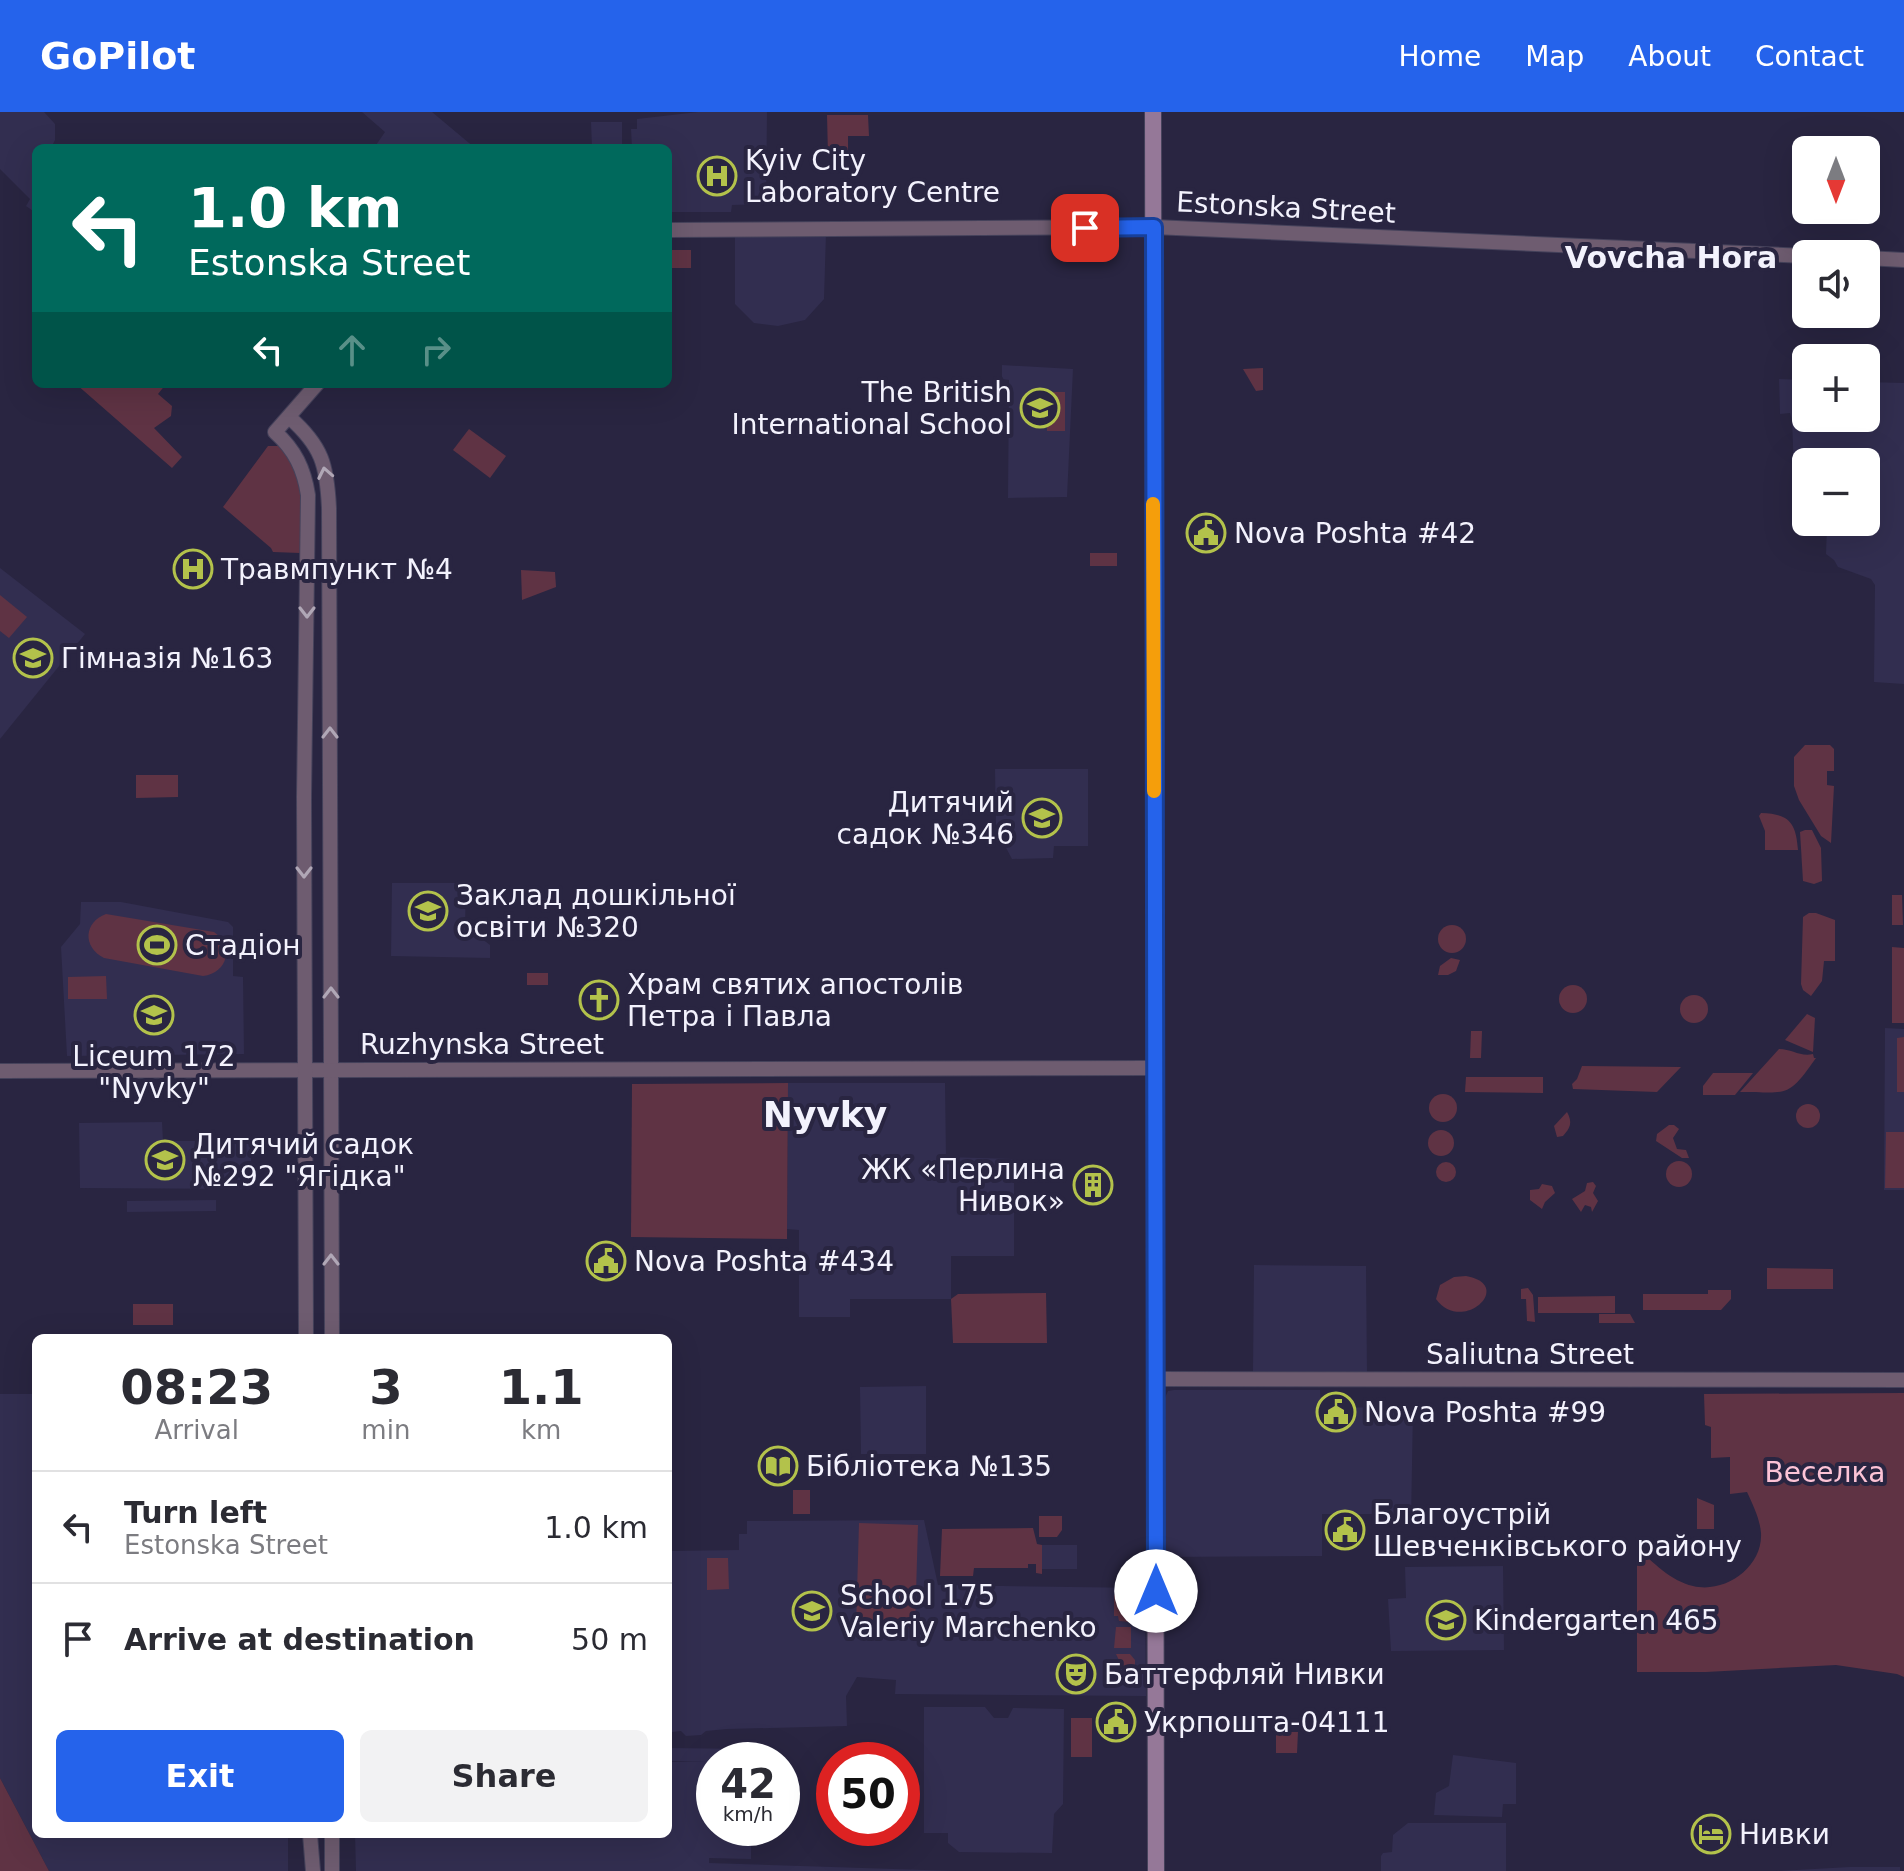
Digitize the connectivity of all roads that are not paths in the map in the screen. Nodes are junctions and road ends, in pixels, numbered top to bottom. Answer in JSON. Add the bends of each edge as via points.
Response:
{"nodes":[{"id":1,"x":1153,"y":112,"type":"edge"},
{"id":2,"x":1154,"y":227,"type":"junction"},
{"id":3,"x":672,"y":230,"type":"edge"},
{"id":4,"x":1792,"y":255,"type":"edge"},
{"id":5,"x":1880,"y":259,"type":"edge"},
{"id":6,"x":1904,"y":260,"type":"edge"},
{"id":7,"x":314,"y":388,"type":"edge"},
{"id":8,"x":289,"y":417,"type":"junction"},
{"id":9,"x":1155,"y":1068,"type":"junction"},
{"id":10,"x":0,"y":1071,"type":"edge"},
{"id":11,"x":306,"y":1071,"type":"junction"},
{"id":12,"x":330,"y":1071,"type":"junction"},
{"id":13,"x":306,"y":1334,"type":"edge"},
{"id":14,"x":332,"y":1334,"type":"edge"},
{"id":15,"x":1155,"y":1379,"type":"junction"},
{"id":16,"x":1904,"y":1380,"type":"edge"},
{"id":17,"x":310,"y":1838,"type":"edge"},
{"id":18,"x":332,"y":1838,"type":"edge"},
{"id":19,"x":313,"y":1871,"type":"edge"},
{"id":20,"x":332,"y":1871,"type":"edge"},
{"id":21,"x":1156,"y":1871,"type":"edge"}],
"edges":[{"from":1,"to":2,"type":"main road"},
{"from":2,"to":3,"type":"street","name":"Estonska Street"},
{"from":2,"to":4,"type":"street","name":"Estonska Street"},
{"from":2,"to":9,"type":"main road"},
{"from":5,"to":6,"type":"street"},
{"from":7,"to":8,"type":"street"},
{"from":8,"to":11,"type":"street","one_way":true,"via":[[275,432],[304,471],[308,495]]},
{"from":12,"to":8,"type":"street","one_way":true,"via":[[329,502],[321,454]]},
{"from":9,"to":12,"type":"street","name":"Ruzhynska Street"},
{"from":9,"to":15,"type":"main road"},
{"from":10,"to":11,"type":"street","name":"Ruzhynska Street"},
{"from":11,"to":12,"type":"street","name":"Ruzhynska Street"},
{"from":11,"to":13,"type":"street"},
{"from":14,"to":12,"type":"street","one_way":true},
{"from":15,"to":16,"type":"street","name":"Saliutna Street"},
{"from":15,"to":21,"type":"main road"},
{"from":17,"to":19,"type":"street"},
{"from":18,"to":20,"type":"street"}]}
